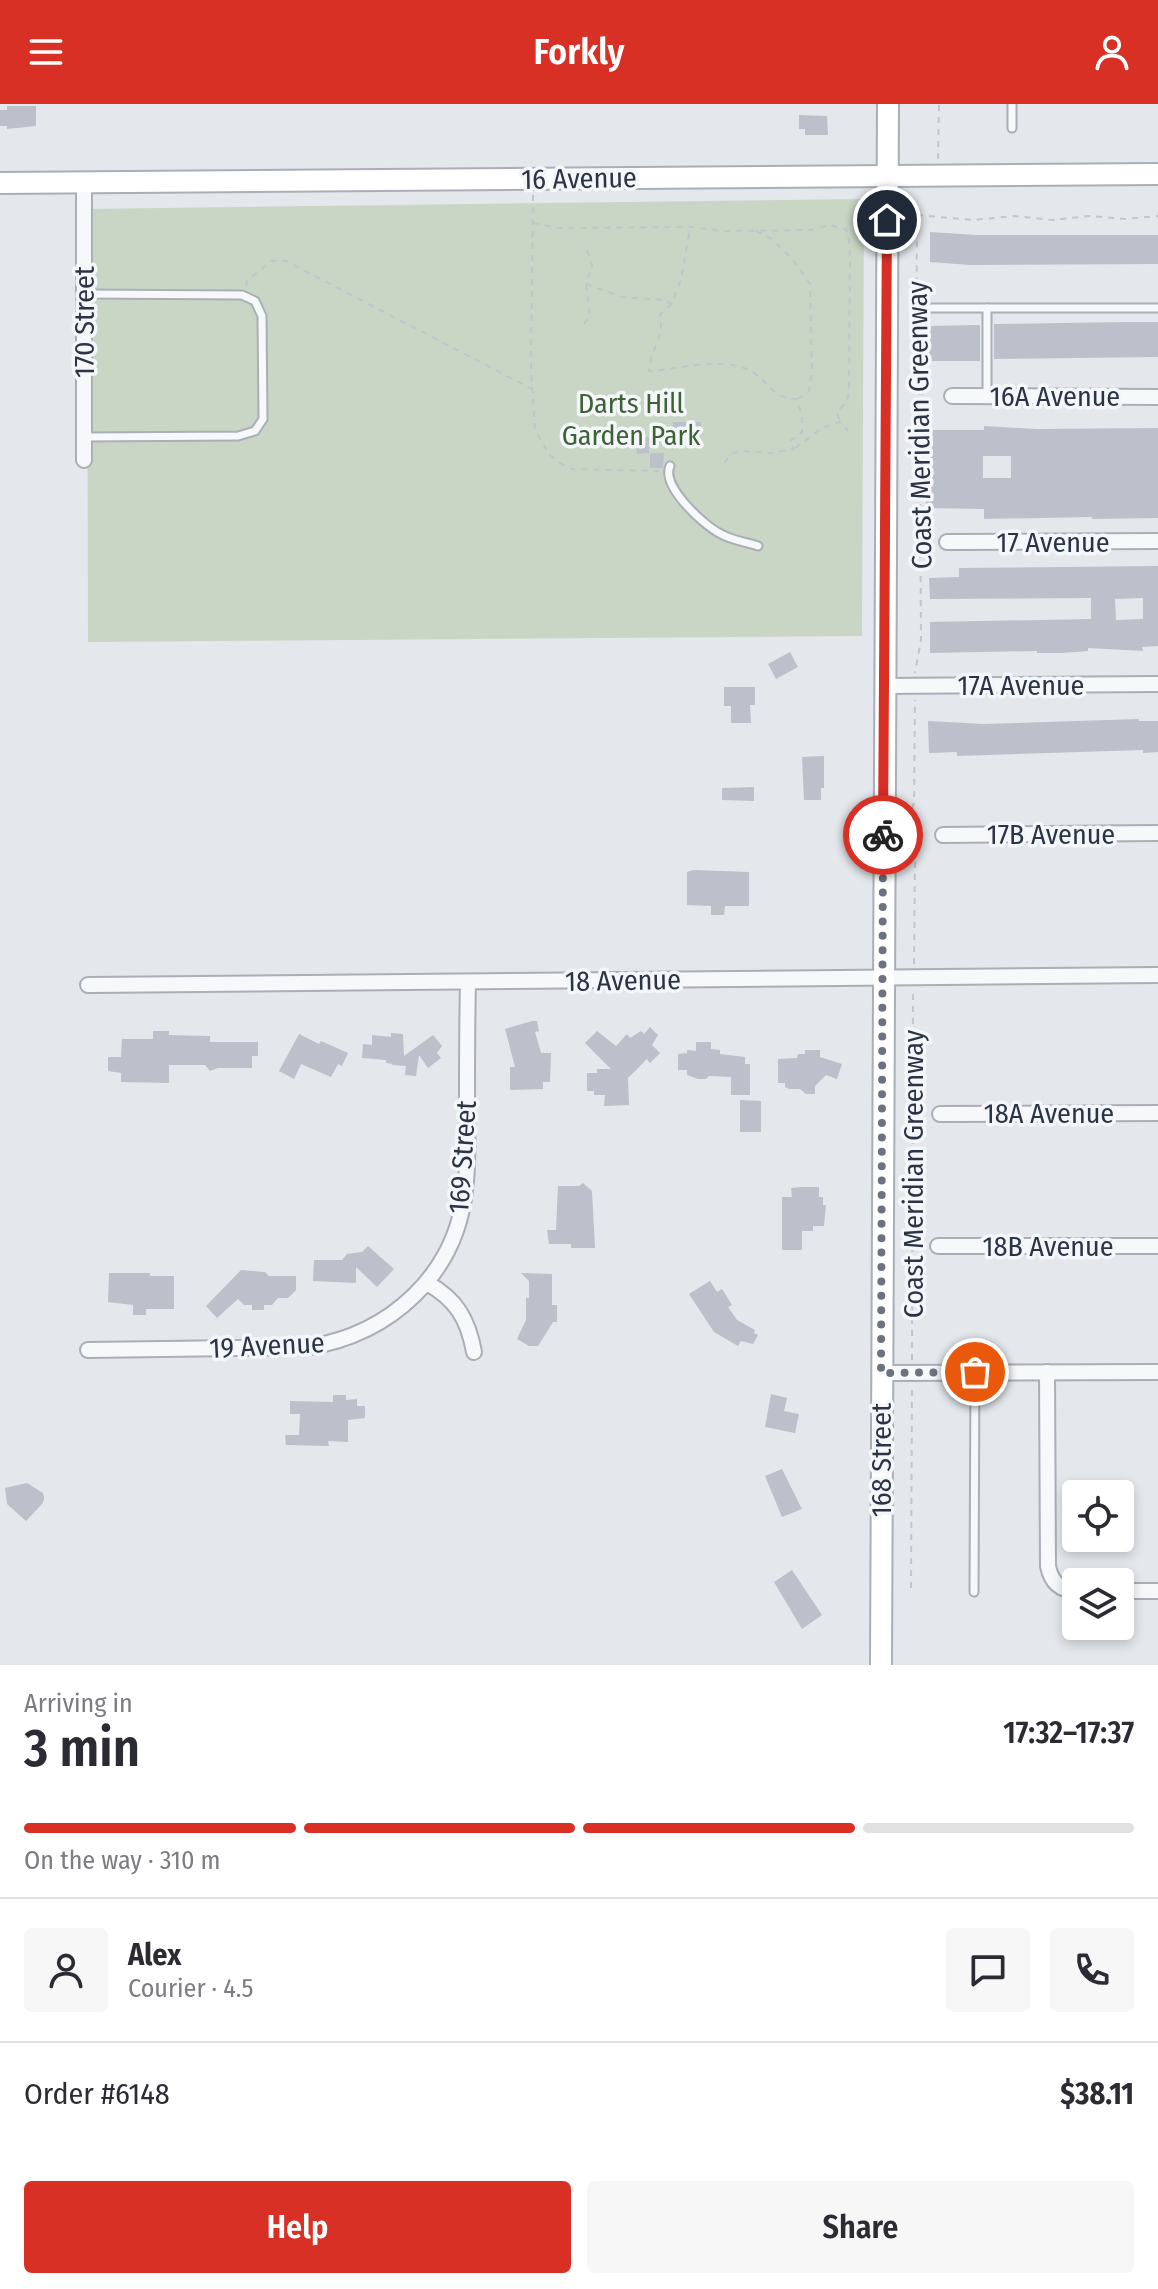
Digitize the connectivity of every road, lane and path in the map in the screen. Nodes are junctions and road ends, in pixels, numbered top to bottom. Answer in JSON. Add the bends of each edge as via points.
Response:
{"nodes":[{"id":1,"x":888,"y":104,"type":"edge"},
{"id":2,"x":939,"y":104,"type":"edge"},
{"id":3,"x":1012,"y":104,"type":"edge"},
{"id":4,"x":1012,"y":128,"type":"dead end"},
{"id":5,"x":927,"y":158,"type":"dead end"},
{"id":6,"x":1158,"y":174,"type":"edge"},
{"id":7,"x":888,"y":175,"type":"junction"},
{"id":8,"x":0,"y":183,"type":"edge"},
{"id":9,"x":84,"y":183,"type":"junction"},
{"id":10,"x":533,"y":188,"type":"dead end"},
{"id":11,"x":905,"y":193,"type":"dead end"},
{"id":12,"x":917,"y":215,"type":"junction"},
{"id":13,"x":1158,"y":216,"type":"edge"},
{"id":14,"x":533,"y":223,"type":"junction"},
{"id":15,"x":691,"y":227,"type":"junction"},
{"id":16,"x":753,"y":229,"type":"junction"},
{"id":17,"x":585,"y":244,"type":"dead end"},
{"id":18,"x":586,"y":284,"type":"junction"},
{"id":19,"x":245,"y":287,"type":"dead end"},
{"id":20,"x":84,"y":294,"type":"junction"},
{"id":21,"x":672,"y":304,"type":"junction"},
{"id":22,"x":931,"y":308,"type":"dead end"},
{"id":23,"x":987,"y":308,"type":"junction"},
{"id":24,"x":1158,"y":308,"type":"edge"},
{"id":25,"x":584,"y":324,"type":"dead end"},
{"id":26,"x":532,"y":389,"type":"junction"},
{"id":27,"x":926,"y":393,"type":"dead end"},
{"id":28,"x":916,"y":394,"type":"junction"},
{"id":29,"x":952,"y":396,"type":"dead end"},
{"id":30,"x":987,"y":396,"type":"junction"},
{"id":31,"x":1158,"y":397,"type":"edge"},
{"id":32,"x":797,"y":399,"type":"junction"},
{"id":33,"x":840,"y":422,"type":"junction"},
{"id":34,"x":848,"y":431,"type":"dead end"},
{"id":35,"x":84,"y":437,"type":"junction"},
{"id":36,"x":794,"y":449,"type":"junction"},
{"id":37,"x":84,"y":460,"type":"dead end"},
{"id":38,"x":723,"y":466,"type":"dead end"},
{"id":39,"x":669,"y":469,"type":"joint"},
{"id":40,"x":1158,"y":541,"type":"edge"},
{"id":41,"x":947,"y":542,"type":"dead end"},
{"id":42,"x":758,"y":546,"type":"dead end"},
{"id":43,"x":915,"y":661,"type":"dead end"},
{"id":44,"x":1158,"y":684,"type":"edge"},
{"id":45,"x":884,"y":686,"type":"junction"},
{"id":46,"x":915,"y":711,"type":"dead end"},
{"id":47,"x":1158,"y":833,"type":"edge"},
{"id":48,"x":943,"y":835,"type":"dead end"},
{"id":49,"x":914,"y":967,"type":"dead end"},
{"id":50,"x":1158,"y":975,"type":"edge"},
{"id":51,"x":882,"y":977,"type":"junction"},
{"id":52,"x":468,"y":982,"type":"junction"},
{"id":53,"x":88,"y":985,"type":"dead end"},
{"id":54,"x":913,"y":985,"type":"dead end"},
{"id":55,"x":1158,"y":1113,"type":"edge"},
{"id":56,"x":940,"y":1114,"type":"dead end"},
{"id":57,"x":938,"y":1246,"type":"dead end"},
{"id":58,"x":1158,"y":1246,"type":"edge"},
{"id":59,"x":427,"y":1283,"type":"junction"},
{"id":60,"x":88,"y":1350,"type":"dead end"},
{"id":61,"x":474,"y":1352,"type":"dead end"},
{"id":62,"x":912,"y":1362,"type":"dead end"},
{"id":63,"x":975,"y":1372,"type":"junction"},
{"id":64,"x":1047,"y":1372,"type":"junction"},
{"id":65,"x":1158,"y":1372,"type":"edge"},
{"id":66,"x":881,"y":1373,"type":"junction"},
{"id":67,"x":911,"y":1387,"type":"dead end"},
{"id":68,"x":911,"y":1588,"type":"dead end"},
{"id":69,"x":1062,"y":1588,"type":"edge"},
{"id":70,"x":1134,"y":1591,"type":"edge"},
{"id":71,"x":1158,"y":1591,"type":"edge"},
{"id":72,"x":974,"y":1592,"type":"dead end"},
{"id":73,"x":881,"y":1665,"type":"edge"}],
"edges":[{"from":1,"to":7,"type":"main road","name":"168 Street"},
{"from":2,"to":5,"type":"path","via":[[938,159]]},
{"from":3,"to":4,"type":"lane"},
{"from":6,"to":7,"type":"main road","name":"16 Avenue"},
{"from":7,"to":9,"type":"main road","name":"16 Avenue"},
{"from":7,"to":45,"type":"main road","name":"168 Street"},
{"from":8,"to":9,"type":"main road","name":"16 Avenue"},
{"from":9,"to":20,"type":"street","name":"170 Street"},
{"from":10,"to":14,"type":"path"},
{"from":11,"to":12,"type":"path","name":"Coast Meridian Greenway"},
{"from":12,"to":13,"type":"path","via":[[973,220]]},
{"from":12,"to":28,"type":"path","name":"Coast Meridian Greenway"},
{"from":14,"to":15,"type":"path","via":[[559,228]]},
{"from":14,"to":26,"type":"path"},
{"from":15,"to":16,"type":"path"},
{"from":15,"to":21,"type":"path"},
{"from":16,"to":32,"type":"path","via":[[772,239],[810,284],[812,371],[809,391]]},
{"from":16,"to":33,"type":"path","via":[[846,229],[849,390],[837,413]]},
{"from":17,"to":18,"type":"path","via":[[592,265]]},
{"from":18,"to":21,"type":"path","via":[[622,297]]},
{"from":18,"to":25,"type":"path","via":[[590,315]]},
{"from":19,"to":26,"type":"path","via":[[271,261],[286,261]]},
{"from":20,"to":35,"type":"street","name":"170 Street"},
{"from":20,"to":35,"type":"lane","via":[[249,297],[262,316],[263,392],[263,419],[248,434]]},
{"from":21,"to":32,"type":"path","via":[[660,314],[663,331],[651,353],[649,371],[691,365],[740,367],[755,372],[784,399]]},
{"from":22,"to":23,"type":"lane"},
{"from":23,"to":24,"type":"lane"},
{"from":23,"to":30,"type":"lane"},
{"from":26,"to":39,"type":"path","via":[[535,430],[558,462],[572,469]]},
{"from":27,"to":28,"type":"path"},
{"from":28,"to":43,"type":"path","name":"Coast Meridian Greenway","via":[[923,416],[923,472],[921,640]]},
{"from":29,"to":30,"type":"street","name":"16A Avenue"},
{"from":30,"to":31,"type":"street","name":"16A Avenue"},
{"from":32,"to":36,"type":"path","via":[[802,432],[790,441]]},
{"from":33,"to":34,"type":"path"},
{"from":33,"to":36,"type":"path"},
{"from":35,"to":37,"type":"street","name":"170 Street"},
{"from":36,"to":38,"type":"path","via":[[739,451]]},
{"from":39,"to":42,"type":"lane","via":[[689,509],[721,535]]},
{"from":40,"to":41,"type":"street","name":"17 Avenue"},
{"from":44,"to":45,"type":"street","name":"17A Avenue"},
{"from":45,"to":51,"type":"main road","name":"168 Street"},
{"from":46,"to":49,"type":"path","via":[[914,802],[909,818],[915,860]]},
{"from":47,"to":48,"type":"street","name":"17B Avenue"},
{"from":50,"to":51,"type":"street","name":"18 Avenue"},
{"from":51,"to":52,"type":"street","name":"18 Avenue"},
{"from":51,"to":66,"type":"main road","name":"168 Street"},
{"from":52,"to":53,"type":"street","name":"18 Avenue"},
{"from":52,"to":59,"type":"street","name":"169 Street","via":[[465,1191],[452,1239]]},
{"from":54,"to":62,"type":"path","name":"Coast Meridian Greenway"},
{"from":55,"to":56,"type":"street","name":"18A Avenue"},
{"from":57,"to":58,"type":"street","name":"18B Avenue"},
{"from":59,"to":60,"type":"street","name":"19 Avenue","via":[[383,1322],[328,1344],[289,1349]]},
{"from":59,"to":61,"type":"street","via":[[460,1309]]},
{"from":63,"to":64,"type":"street"},
{"from":63,"to":66,"type":"street"},
{"from":63,"to":72,"type":"lane"},
{"from":64,"to":65,"type":"street"},
{"from":64,"to":69,"type":"street","via":[[1048,1566]]},
{"from":66,"to":73,"type":"main road","name":"168 Street"},
{"from":67,"to":68,"type":"path"},
{"from":70,"to":71,"type":"street"}]}
